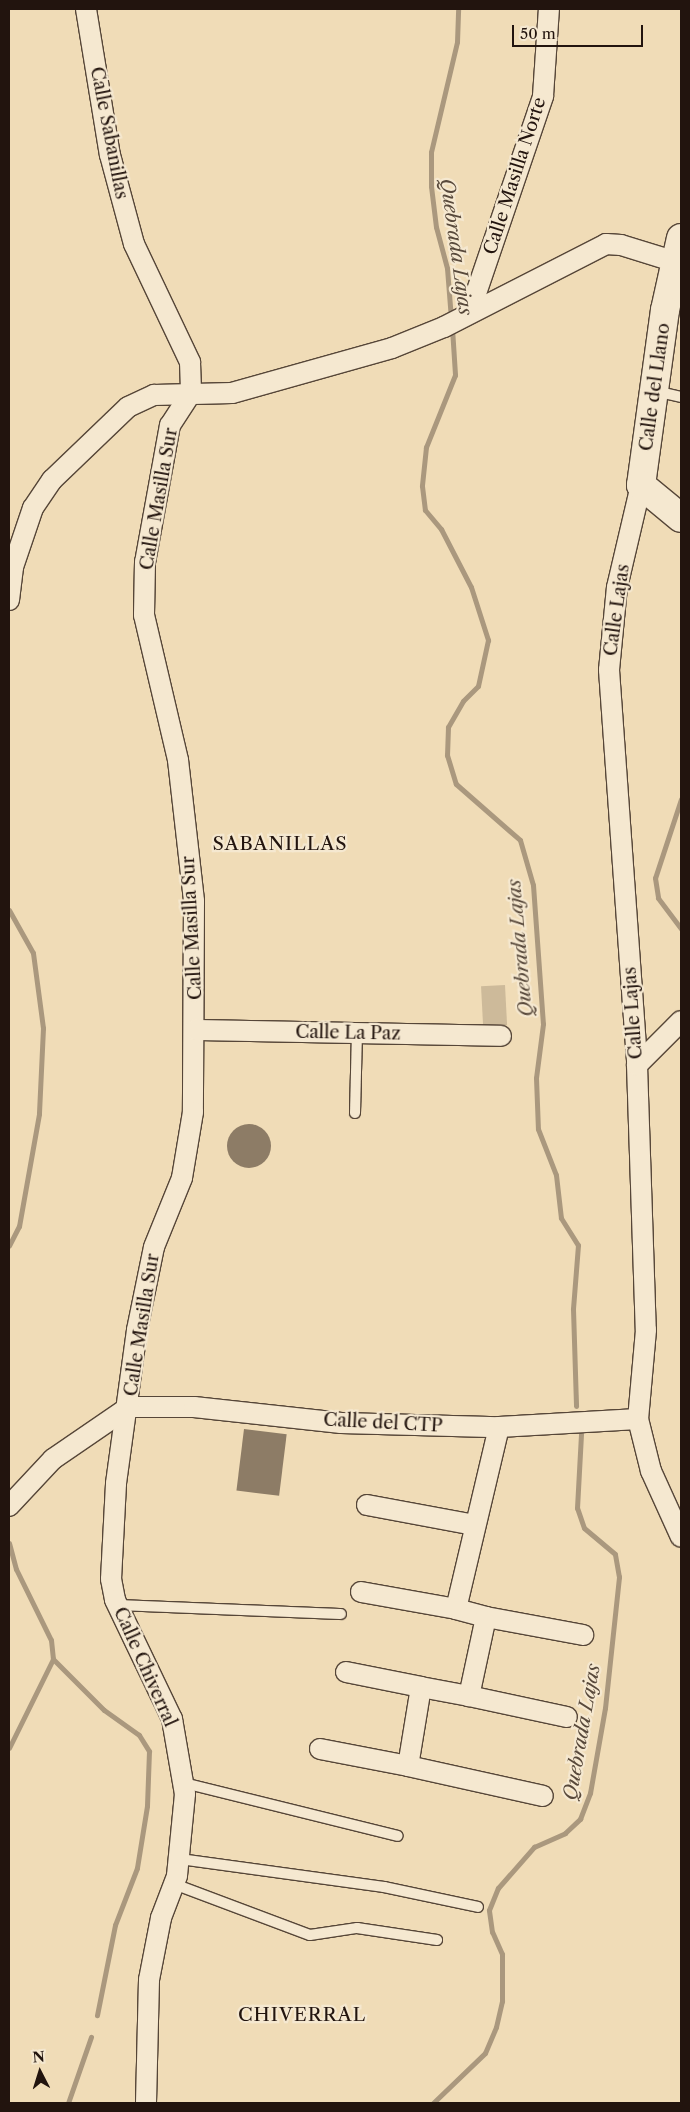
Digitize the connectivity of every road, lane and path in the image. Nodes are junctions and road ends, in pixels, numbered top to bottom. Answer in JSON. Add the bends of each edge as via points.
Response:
{"nodes":[{"id":1,"x":86,"y":9,"type":"edge"},
{"id":2,"x":549,"y":9,"type":"edge"},
{"id":3,"x":679,"y":250,"type":"edge"},
{"id":4,"x":470,"y":311,"type":"junction"},
{"id":5,"x":654,"y":391,"type":"junction"},
{"id":6,"x":191,"y":393,"type":"junction"},
{"id":7,"x":681,"y":397,"type":"edge"},
{"id":8,"x":640,"y":485,"type":"junction"},
{"id":9,"x":681,"y":518,"type":"edge"},
{"id":10,"x":9,"y":600,"type":"edge"},
{"id":11,"x":681,"y":1021,"type":"edge"},
{"id":12,"x":196,"y":1030,"type":"junction"},
{"id":13,"x":357,"y":1033,"type":"junction"},
{"id":14,"x":501,"y":1036,"type":"dead end"},
{"id":15,"x":637,"y":1065,"type":"junction"},
{"id":16,"x":356,"y":1113,"type":"dead end"},
{"id":17,"x":129,"y":1407,"type":"junction"},
{"id":18,"x":638,"y":1419,"type":"junction"},
{"id":19,"x":499,"y":1427,"type":"junction"},
{"id":20,"x":367,"y":1505,"type":"dead end"},
{"id":21,"x":9,"y":1506,"type":"edge"},
{"id":22,"x":476,"y":1524,"type":"junction"},
{"id":23,"x":681,"y":1537,"type":"edge"},
{"id":24,"x":361,"y":1592,"type":"dead end"},
{"id":25,"x":117,"y":1606,"type":"junction"},
{"id":26,"x":456,"y":1609,"type":"junction"},
{"id":27,"x":341,"y":1614,"type":"dead end"},
{"id":28,"x":486,"y":1617,"type":"junction"},
{"id":29,"x":583,"y":1635,"type":"dead end"},
{"id":30,"x":346,"y":1672,"type":"dead end"},
{"id":31,"x":421,"y":1687,"type":"junction"},
{"id":32,"x":470,"y":1696,"type":"junction"},
{"id":33,"x":567,"y":1717,"type":"dead end"},
{"id":34,"x":320,"y":1749,"type":"dead end"},
{"id":35,"x":408,"y":1766,"type":"junction"},
{"id":36,"x":184,"y":1783,"type":"junction"},
{"id":37,"x":543,"y":1796,"type":"dead end"},
{"id":38,"x":398,"y":1836,"type":"dead end"},
{"id":39,"x":180,"y":1859,"type":"junction"},
{"id":40,"x":174,"y":1884,"type":"junction"},
{"id":41,"x":478,"y":1907,"type":"dead end"},
{"id":42,"x":437,"y":1940,"type":"dead end"},
{"id":43,"x":146,"y":2103,"type":"edge"}],
"edges":[{"from":1,"to":6,"type":"street","name":"Calle Sabanillas","via":[[110,155],[125,213],[134,244],[190,362]]},
{"from":2,"to":4,"type":"street","name":"Calle Masilla Norte","via":[[543,96]]},
{"from":3,"to":4,"type":"street","via":[[606,244]]},
{"from":3,"to":5,"type":"main road","name":"Calle del Llano"},
{"from":4,"to":6,"type":"street","via":[[444,327],[322,371],[232,393]]},
{"from":5,"to":7,"type":"lane"},
{"from":5,"to":8,"type":"main road","name":"Calle del Llano"},
{"from":6,"to":10,"type":"street","via":[[154,395],[128,407],[52,480],[33,508],[13,567]]},
{"from":6,"to":12,"type":"street","name":"Calle Masilla Sur","via":[[170,424],[145,562],[144,615],[178,760],[194,901]]},
{"from":8,"to":9,"type":"main road"},
{"from":8,"to":15,"type":"street","name":"Calle Lajas","via":[[617,587],[609,670]]},
{"from":11,"to":15,"type":"street"},
{"from":12,"to":13,"type":"street","name":"Calle La Paz"},
{"from":12,"to":17,"type":"street","name":"Calle Masilla Sur","via":[[193,1112],[182,1178],[154,1246],[146,1280]]},
{"from":13,"to":14,"type":"street","name":"Calle La Paz"},
{"from":13,"to":16,"type":"lane"},
{"from":15,"to":18,"type":"street","name":"Calle Lajas","via":[[646,1330]]},
{"from":17,"to":19,"type":"street","name":"Calle del CTP","via":[[194,1407],[342,1423]]},
{"from":17,"to":21,"type":"street","via":[[54,1459]]},
{"from":17,"to":25,"type":"street","name":"Calle Chiverral","via":[[116,1484],[111,1579]]},
{"from":18,"to":19,"type":"street","name":"Calle del CTP"},
{"from":18,"to":23,"type":"street","name":"Calle Lajas","via":[[651,1470]]},
{"from":19,"to":22,"type":"street"},
{"from":20,"to":22,"type":"street"},
{"from":22,"to":26,"type":"street"},
{"from":24,"to":26,"type":"street"},
{"from":25,"to":27,"type":"lane"},
{"from":25,"to":36,"type":"street","name":"Calle Chiverral","via":[[172,1719]]},
{"from":26,"to":28,"type":"street"},
{"from":28,"to":29,"type":"street"},
{"from":28,"to":32,"type":"street"},
{"from":30,"to":31,"type":"street"},
{"from":31,"to":32,"type":"street"},
{"from":31,"to":35,"type":"street"},
{"from":32,"to":33,"type":"street"},
{"from":34,"to":35,"type":"street"},
{"from":35,"to":37,"type":"street"},
{"from":36,"to":38,"type":"lane"},
{"from":36,"to":39,"type":"street","name":"Calle Chiverral"},
{"from":39,"to":40,"type":"street","name":"Calle Chiverral"},
{"from":39,"to":41,"type":"lane","via":[[384,1887]]},
{"from":40,"to":42,"type":"lane","via":[[310,1935],[357,1928]]},
{"from":40,"to":43,"type":"street","name":"Calle Chiverral","via":[[158,1928],[148,1980]]}]}
